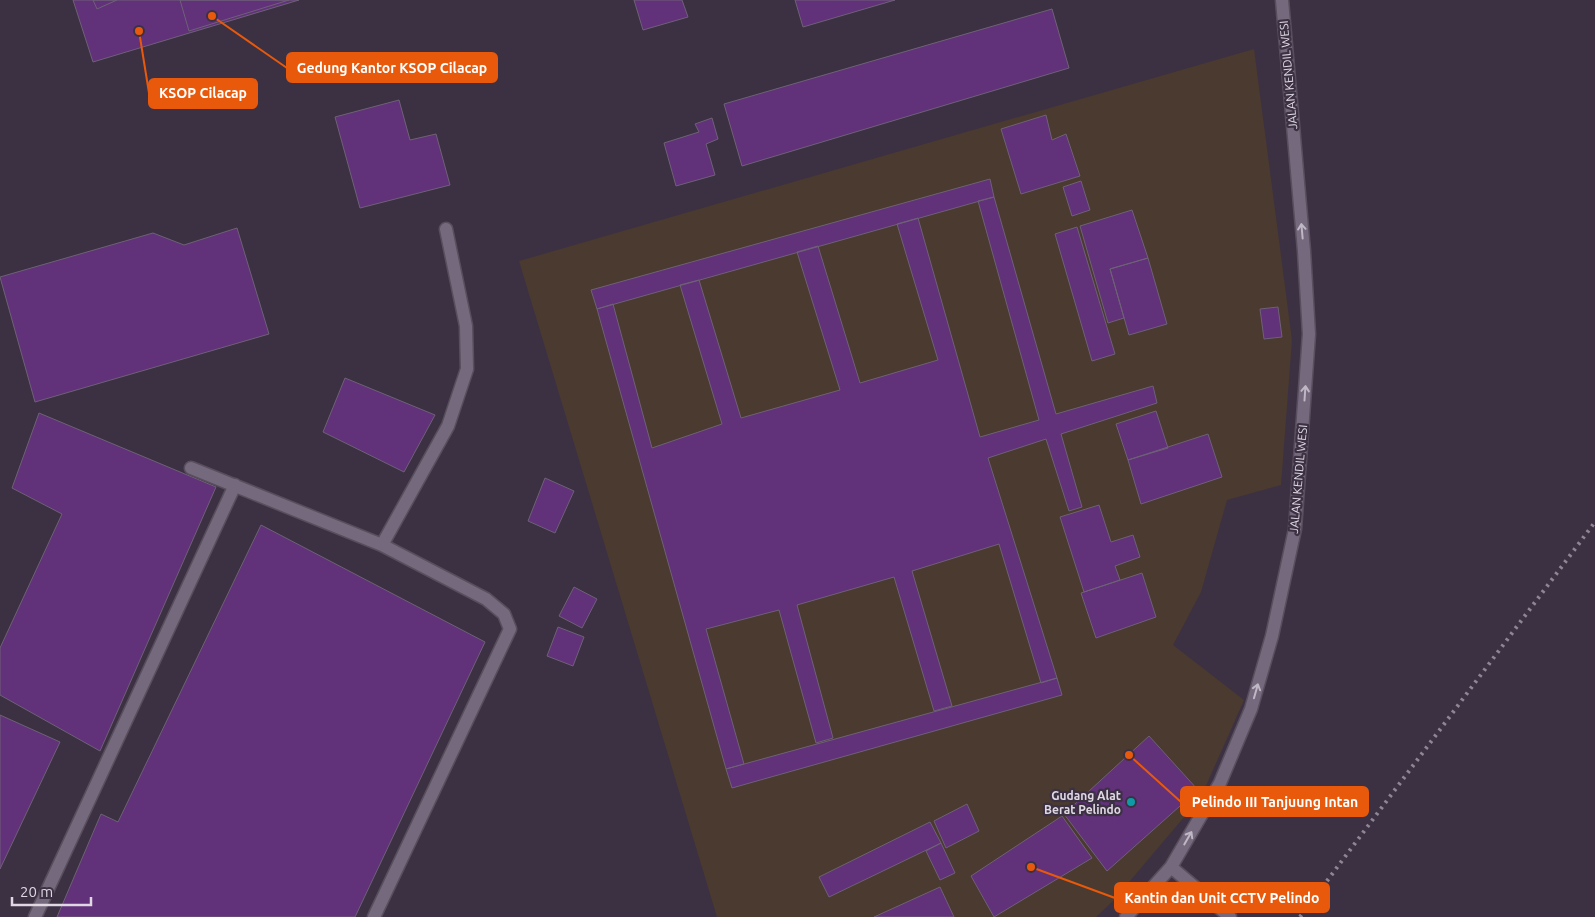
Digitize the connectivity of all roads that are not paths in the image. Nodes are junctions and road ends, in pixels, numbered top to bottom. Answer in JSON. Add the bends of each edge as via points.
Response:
{"nodes":[{"id":1,"x":1282,"y":0,"type":"edge"},
{"id":2,"x":446,"y":229,"type":"dead end"},
{"id":3,"x":191,"y":468,"type":"dead end"},
{"id":4,"x":236,"y":485,"type":"junction"},
{"id":5,"x":382,"y":545,"type":"junction"},
{"id":6,"x":1170,"y":867,"type":"junction"},
{"id":7,"x":35,"y":917,"type":"edge"},
{"id":8,"x":374,"y":917,"type":"edge"},
{"id":9,"x":1126,"y":917,"type":"edge"},
{"id":10,"x":1230,"y":917,"type":"edge"}],
"edges":[{"from":6,"to":1,"type":"lane","name":"JALAN KENDIL WESI","one_way":true,"via":[[1220,783],[1251,708],[1272,636],[1295,529],[1309,334]]},
{"from":2,"to":5,"type":"lane","via":[[466,326],[467,369],[448,426]]},
{"from":3,"to":4,"type":"lane"},
{"from":4,"to":5,"type":"lane"},
{"from":4,"to":7,"type":"lane"},
{"from":5,"to":8,"type":"lane","via":[[486,599],[504,614],[510,630]]},
{"from":6,"to":9,"type":"lane","name":"JALAN KENDIL WESI"},
{"from":6,"to":10,"type":"lane"}]}
